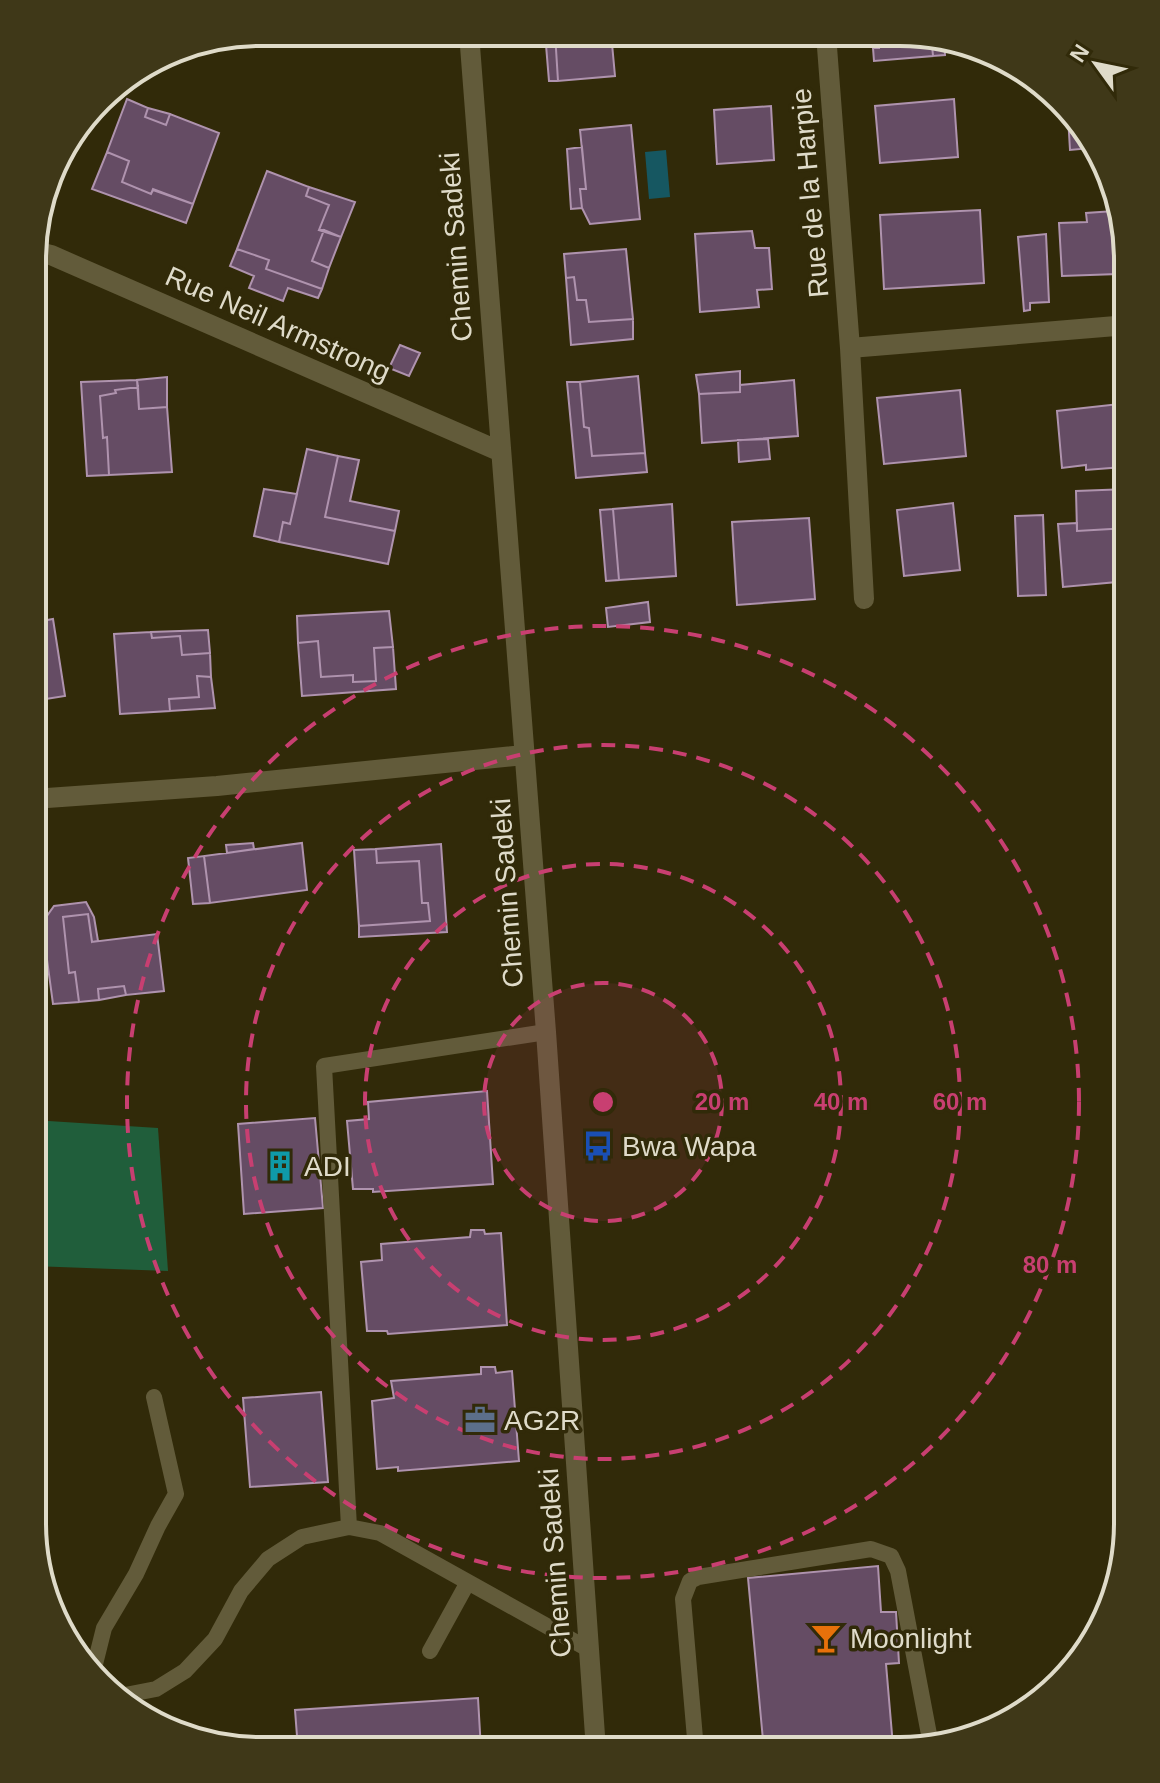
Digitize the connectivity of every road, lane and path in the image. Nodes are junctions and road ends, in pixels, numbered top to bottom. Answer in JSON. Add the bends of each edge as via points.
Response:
{"nodes":[{"id":1,"x":470,"y":46,"type":"edge"},
{"id":2,"x":827,"y":46,"type":"edge"},
{"id":3,"x":46,"y":254,"type":"edge"},
{"id":4,"x":1114,"y":326,"type":"edge"},
{"id":5,"x":850,"y":348,"type":"junction"},
{"id":6,"x":499,"y":451,"type":"junction"},
{"id":7,"x":864,"y":599,"type":"dead end"},
{"id":8,"x":524,"y":755,"type":"junction"},
{"id":9,"x":46,"y":798,"type":"edge"},
{"id":10,"x":546,"y":1032,"type":"junction"},
{"id":11,"x":154,"y":1397,"type":"dead end"},
{"id":12,"x":349,"y":1527,"type":"junction"},
{"id":13,"x":468,"y":1582,"type":"junction"},
{"id":14,"x":588,"y":1649,"type":"junction"},
{"id":15,"x":430,"y":1651,"type":"dead end"},
{"id":16,"x":96,"y":1660,"type":"edge"},
{"id":17,"x":133,"y":1695,"type":"edge"},
{"id":18,"x":929,"y":1735,"type":"edge"},
{"id":19,"x":595,"y":1737,"type":"edge"},
{"id":20,"x":695,"y":1737,"type":"edge"}],
"edges":[{"from":1,"to":6,"type":"street","name":"Chemin Sadeki"},
{"from":2,"to":5,"type":"street","name":"Rue de la Harpie"},
{"from":3,"to":6,"type":"street","name":"Rue Neil Armstrong"},
{"from":4,"to":5,"type":"street"},
{"from":5,"to":7,"type":"street","name":"Rue de la Harpie"},
{"from":6,"to":8,"type":"street","name":"Chemin Sadeki"},
{"from":8,"to":9,"type":"street"},
{"from":8,"to":10,"type":"street","name":"Chemin Sadeki"},
{"from":10,"to":12,"type":"lane","via":[[324,1066]]},
{"from":10,"to":14,"type":"street","name":"Chemin Sadeki"},
{"from":11,"to":16,"type":"lane","via":[[176,1494],[104,1628]]},
{"from":12,"to":13,"type":"lane","via":[[380,1533]]},
{"from":12,"to":17,"type":"lane","via":[[302,1537],[268,1559],[241,1591],[215,1639],[185,1671]]},
{"from":13,"to":14,"type":"lane"},
{"from":13,"to":15,"type":"lane"},
{"from":14,"to":19,"type":"street","name":"Chemin Sadeki"},
{"from":18,"to":20,"type":"lane","via":[[898,1571],[891,1556],[871,1549],[690,1581],[683,1599]]}]}
